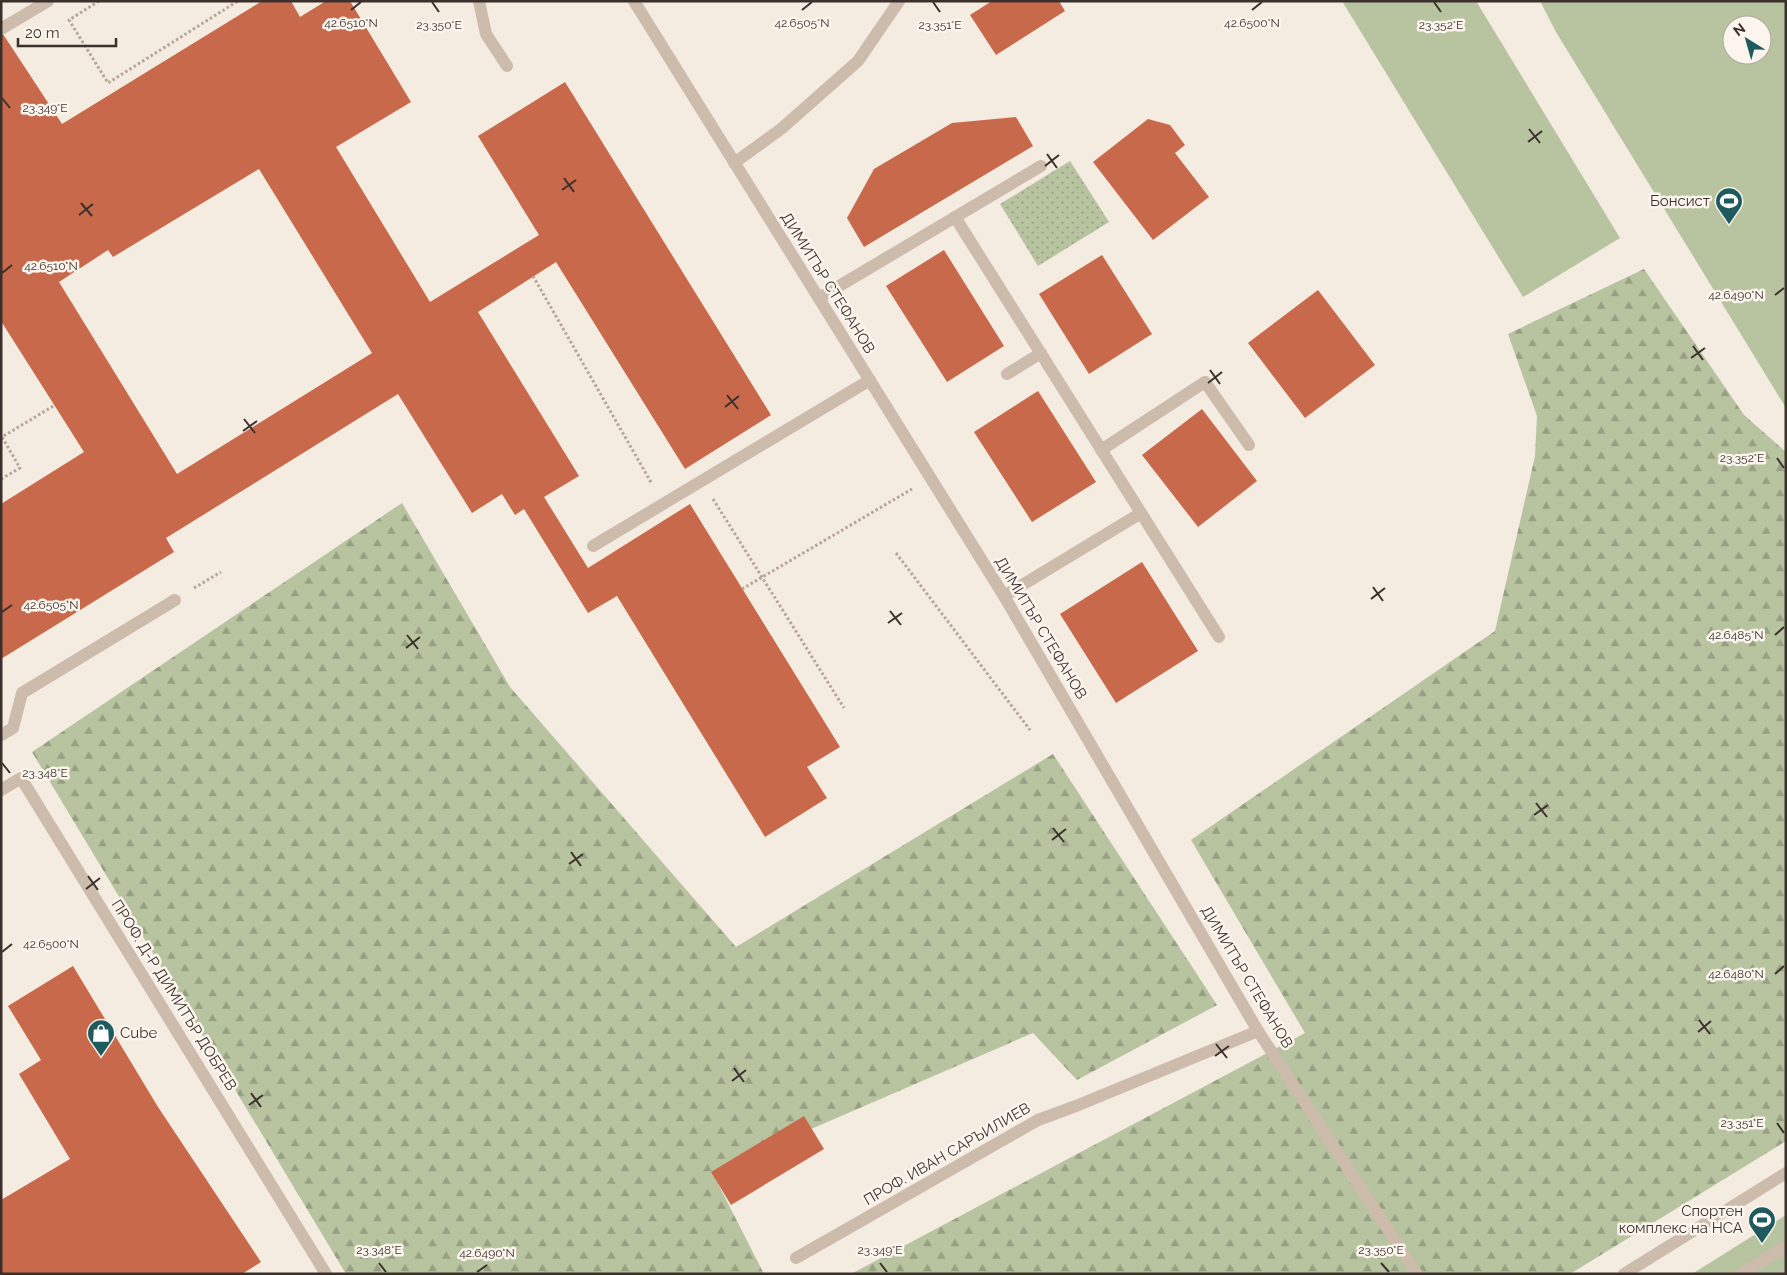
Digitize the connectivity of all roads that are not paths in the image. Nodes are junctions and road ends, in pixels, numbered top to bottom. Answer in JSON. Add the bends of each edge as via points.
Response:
{"nodes":[{"id":1,"x":48,"y":1,"type":"edge"},
{"id":2,"x":479,"y":1,"type":"edge"},
{"id":3,"x":634,"y":1,"type":"edge"},
{"id":4,"x":899,"y":1,"type":"edge"},
{"id":5,"x":1,"y":29,"type":"edge"},
{"id":6,"x":507,"y":66,"type":"dead end"},
{"id":7,"x":734,"y":163,"type":"junction"},
{"id":8,"x":1041,"y":166,"type":"dead end"},
{"id":9,"x":955,"y":217,"type":"junction"},
{"id":10,"x":818,"y":298,"type":"junction"},
{"id":11,"x":1041,"y":353,"type":"junction"},
{"id":12,"x":1007,"y":374,"type":"dead end"},
{"id":13,"x":870,"y":380,"type":"junction"},
{"id":14,"x":1249,"y":444,"type":"dead end"},
{"id":15,"x":1102,"y":450,"type":"junction"},
{"id":16,"x":1141,"y":513,"type":"junction"},
{"id":17,"x":593,"y":546,"type":"dead end"},
{"id":18,"x":1004,"y":596,"type":"junction"},
{"id":19,"x":175,"y":600,"type":"road end"},
{"id":20,"x":1219,"y":637,"type":"dead end"},
{"id":21,"x":1,"y":735,"type":"edge"},
{"id":22,"x":1,"y":790,"type":"edge"},
{"id":23,"x":1258,"y":1031,"type":"junction"},
{"id":24,"x":1786,"y":1174,"type":"edge"},
{"id":25,"x":1786,"y":1246,"type":"edge"},
{"id":26,"x":796,"y":1258,"type":"dead end"},
{"id":27,"x":321,"y":1272,"type":"edge"},
{"id":28,"x":1416,"y":1274,"type":"edge"},
{"id":29,"x":1624,"y":1274,"type":"edge"},
{"id":30,"x":1742,"y":1274,"type":"edge"}],
"edges":[{"from":1,"to":5,"type":"street"},
{"from":2,"to":6,"type":"street","via":[[486,34]]},
{"from":3,"to":7,"type":"street","name":"ДИМИТЪР СТЕФАНОВ"},
{"from":4,"to":7,"type":"street","via":[[858,61],[780,129]]},
{"from":7,"to":10,"type":"street","name":"ДИМИТЪР СТЕФАНОВ"},
{"from":8,"to":9,"type":"street"},
{"from":9,"to":10,"type":"street"},
{"from":9,"to":11,"type":"street"},
{"from":10,"to":13,"type":"street","name":"ДИМИТЪР СТЕФАНОВ"},
{"from":11,"to":12,"type":"street"},
{"from":11,"to":15,"type":"street"},
{"from":13,"to":17,"type":"street"},
{"from":13,"to":18,"type":"street","name":"ДИМИТЪР СТЕФАНОВ"},
{"from":14,"to":15,"type":"street","via":[[1206,382]]},
{"from":15,"to":16,"type":"street"},
{"from":16,"to":18,"type":"street"},
{"from":16,"to":20,"type":"street"},
{"from":18,"to":23,"type":"street","name":"ДИМИТЪР СТЕФАНОВ"},
{"from":19,"to":21,"type":"street","via":[[22,693],[13,728]]},
{"from":22,"to":27,"type":"street","name":"ПРОФ. Д-Р ДИМИТЪР ДОБРЕВ","via":[[21,778]]},
{"from":23,"to":26,"type":"street","name":"ПРОФ. ИВАН САРЪИЛИЕВ","via":[[1038,1120]]},
{"from":23,"to":28,"type":"street","name":"ДИМИТЪР СТЕФАНОВ"},
{"from":24,"to":29,"type":"street"},
{"from":25,"to":30,"type":"street"}]}
